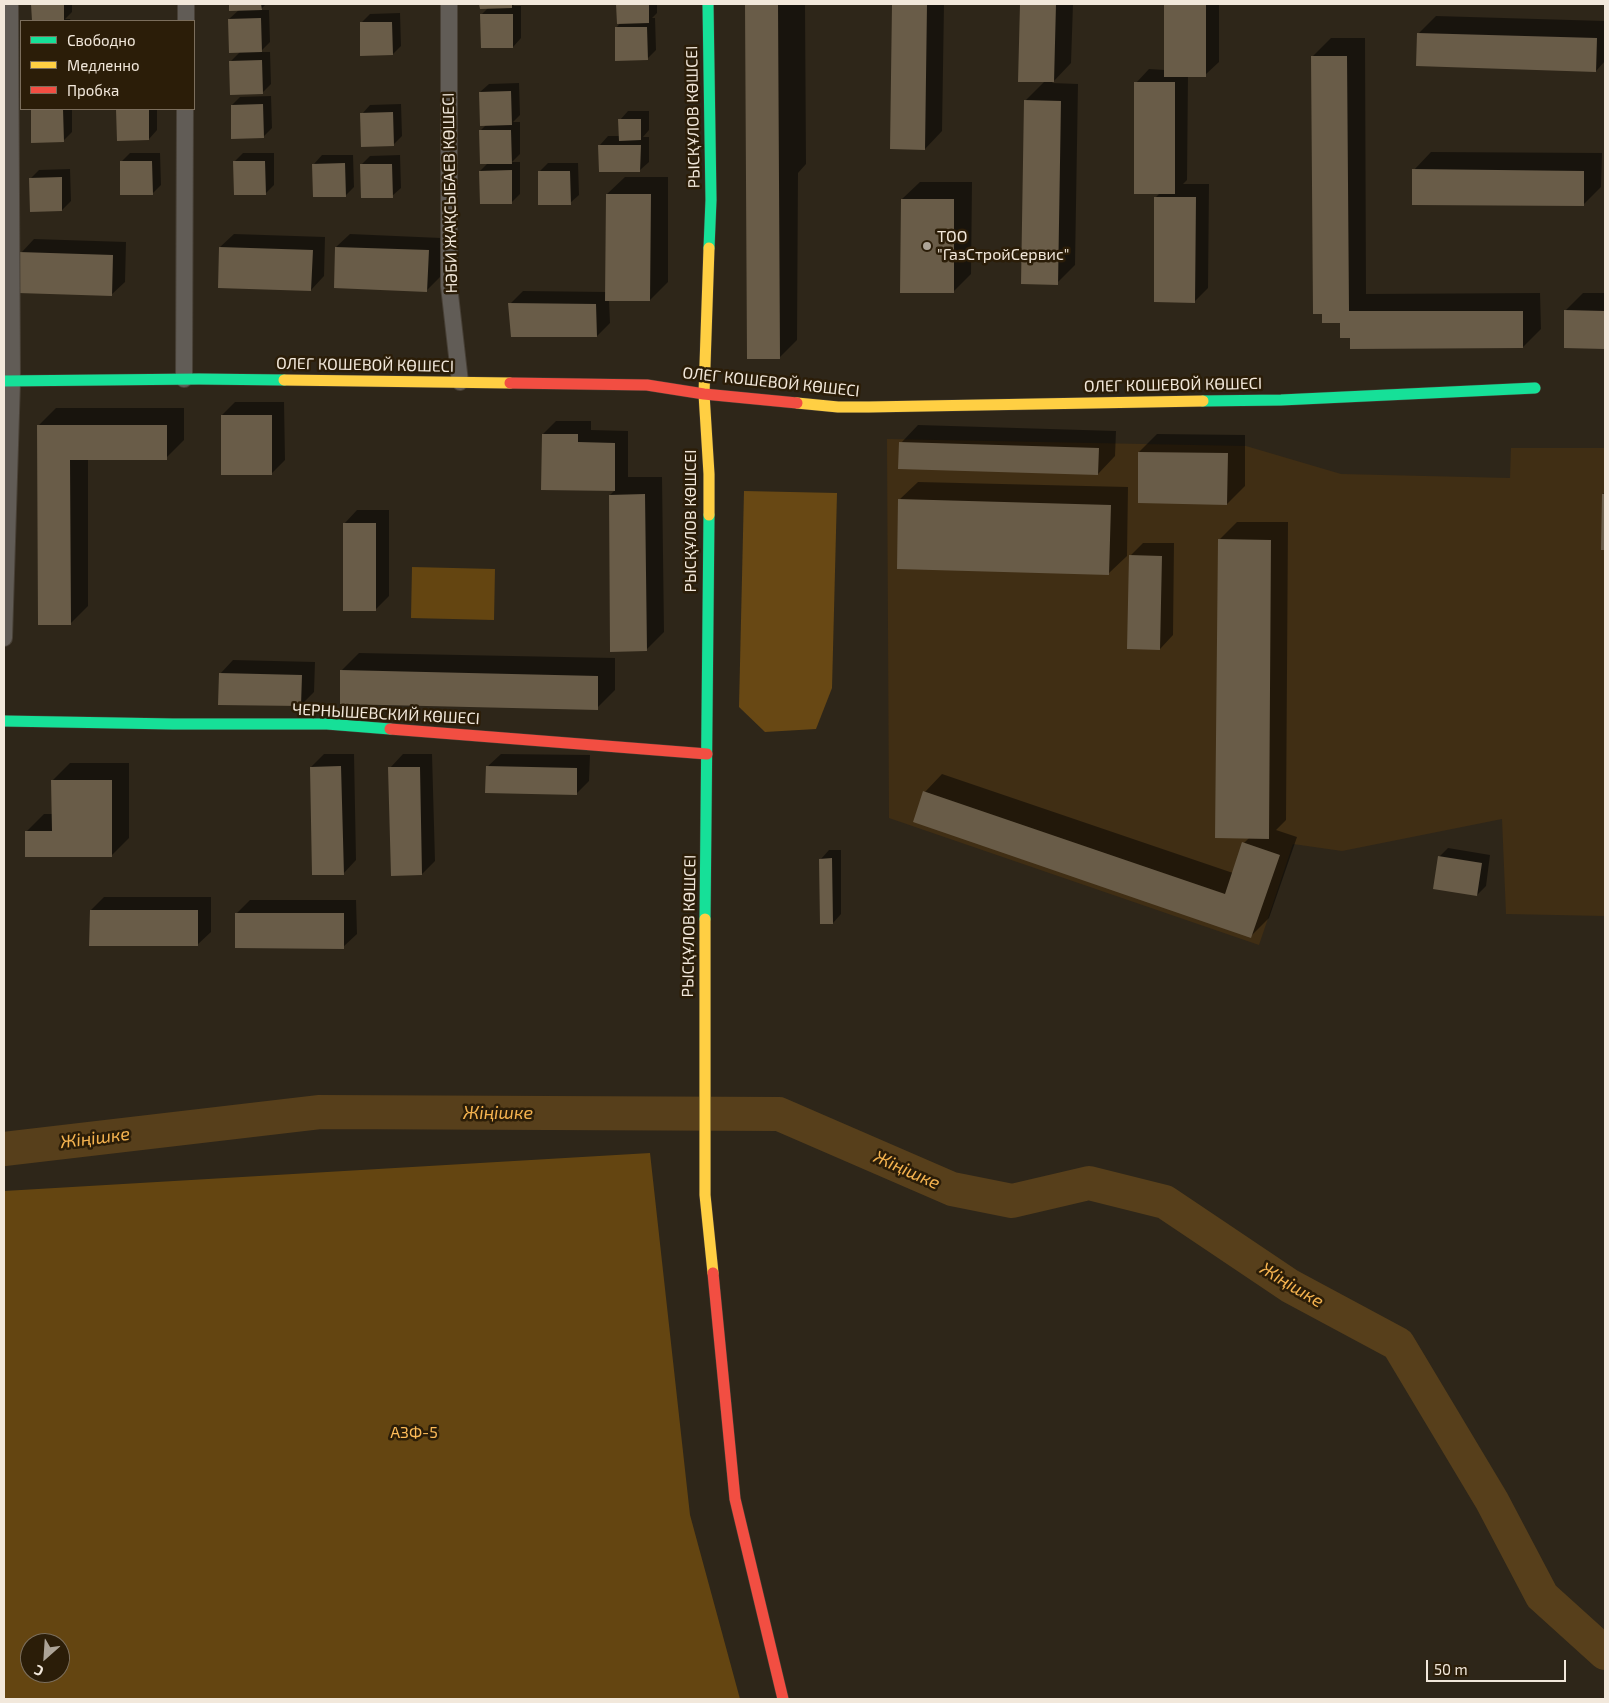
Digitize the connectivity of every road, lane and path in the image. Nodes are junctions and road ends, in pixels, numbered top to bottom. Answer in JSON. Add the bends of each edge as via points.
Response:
{"nodes":[{"id":1,"x":10,"y":4,"type":"edge"},
{"id":2,"x":186,"y":4,"type":"edge"},
{"id":3,"x":449,"y":4,"type":"edge"},
{"id":4,"x":708,"y":4,"type":"edge"},
{"id":5,"x":186,"y":20,"type":"edge"},
{"id":6,"x":185,"y":110,"type":"edge"},
{"id":7,"x":184,"y":379,"type":"junction"},
{"id":8,"x":8,"y":381,"type":"edge"},
{"id":9,"x":460,"y":382,"type":"junction"},
{"id":10,"x":1535,"y":388,"type":"dead end"},
{"id":11,"x":704,"y":394,"type":"junction"},
{"id":12,"x":4,"y":638,"type":"edge"},
{"id":13,"x":4,"y":721,"type":"edge"},
{"id":14,"x":707,"y":754,"type":"junction"},
{"id":15,"x":784,"y":1699,"type":"edge"}],
"edges":[{"from":1,"to":8,"type":"street"},
{"from":2,"to":5,"type":"street"},
{"from":3,"to":9,"type":"street","name":"НӘБИ ЖАҚСЫБАЕВ КӨШЕСІ","via":[[449,286]]},
{"from":4,"to":11,"type":"street","name":"РЫСҚҰЛОВ КӨШСЕІ","via":[[711,200]]},
{"from":6,"to":7,"type":"street"},
{"from":7,"to":8,"type":"street","name":"ОЛЕГ КОШЕВОЙ КӨШЕСІ"},
{"from":7,"to":9,"type":"street","name":"ОЛЕГ КОШЕВОЙ КӨШЕСІ"},
{"from":8,"to":12,"type":"street"},
{"from":9,"to":11,"type":"street","name":"ОЛЕГ КОШЕВОЙ КӨШЕСІ","via":[[647,385]]},
{"from":10,"to":11,"type":"street","name":"ОЛЕГ КОШЕВОЙ КӨШЕСІ","via":[[1281,400],[869,407]]},
{"from":11,"to":14,"type":"street","name":"РЫСҚҰЛОВ КӨШСЕІ","via":[[709,474]]},
{"from":13,"to":14,"type":"street","name":"ЧЕРНЫШЕВСКИЙ КӨШЕСІ","via":[[327,724]]},
{"from":14,"to":15,"type":"street","name":"РЫСҚҰЛОВ КӨШСЕІ","via":[[705,1195],[736,1499]]}]}
